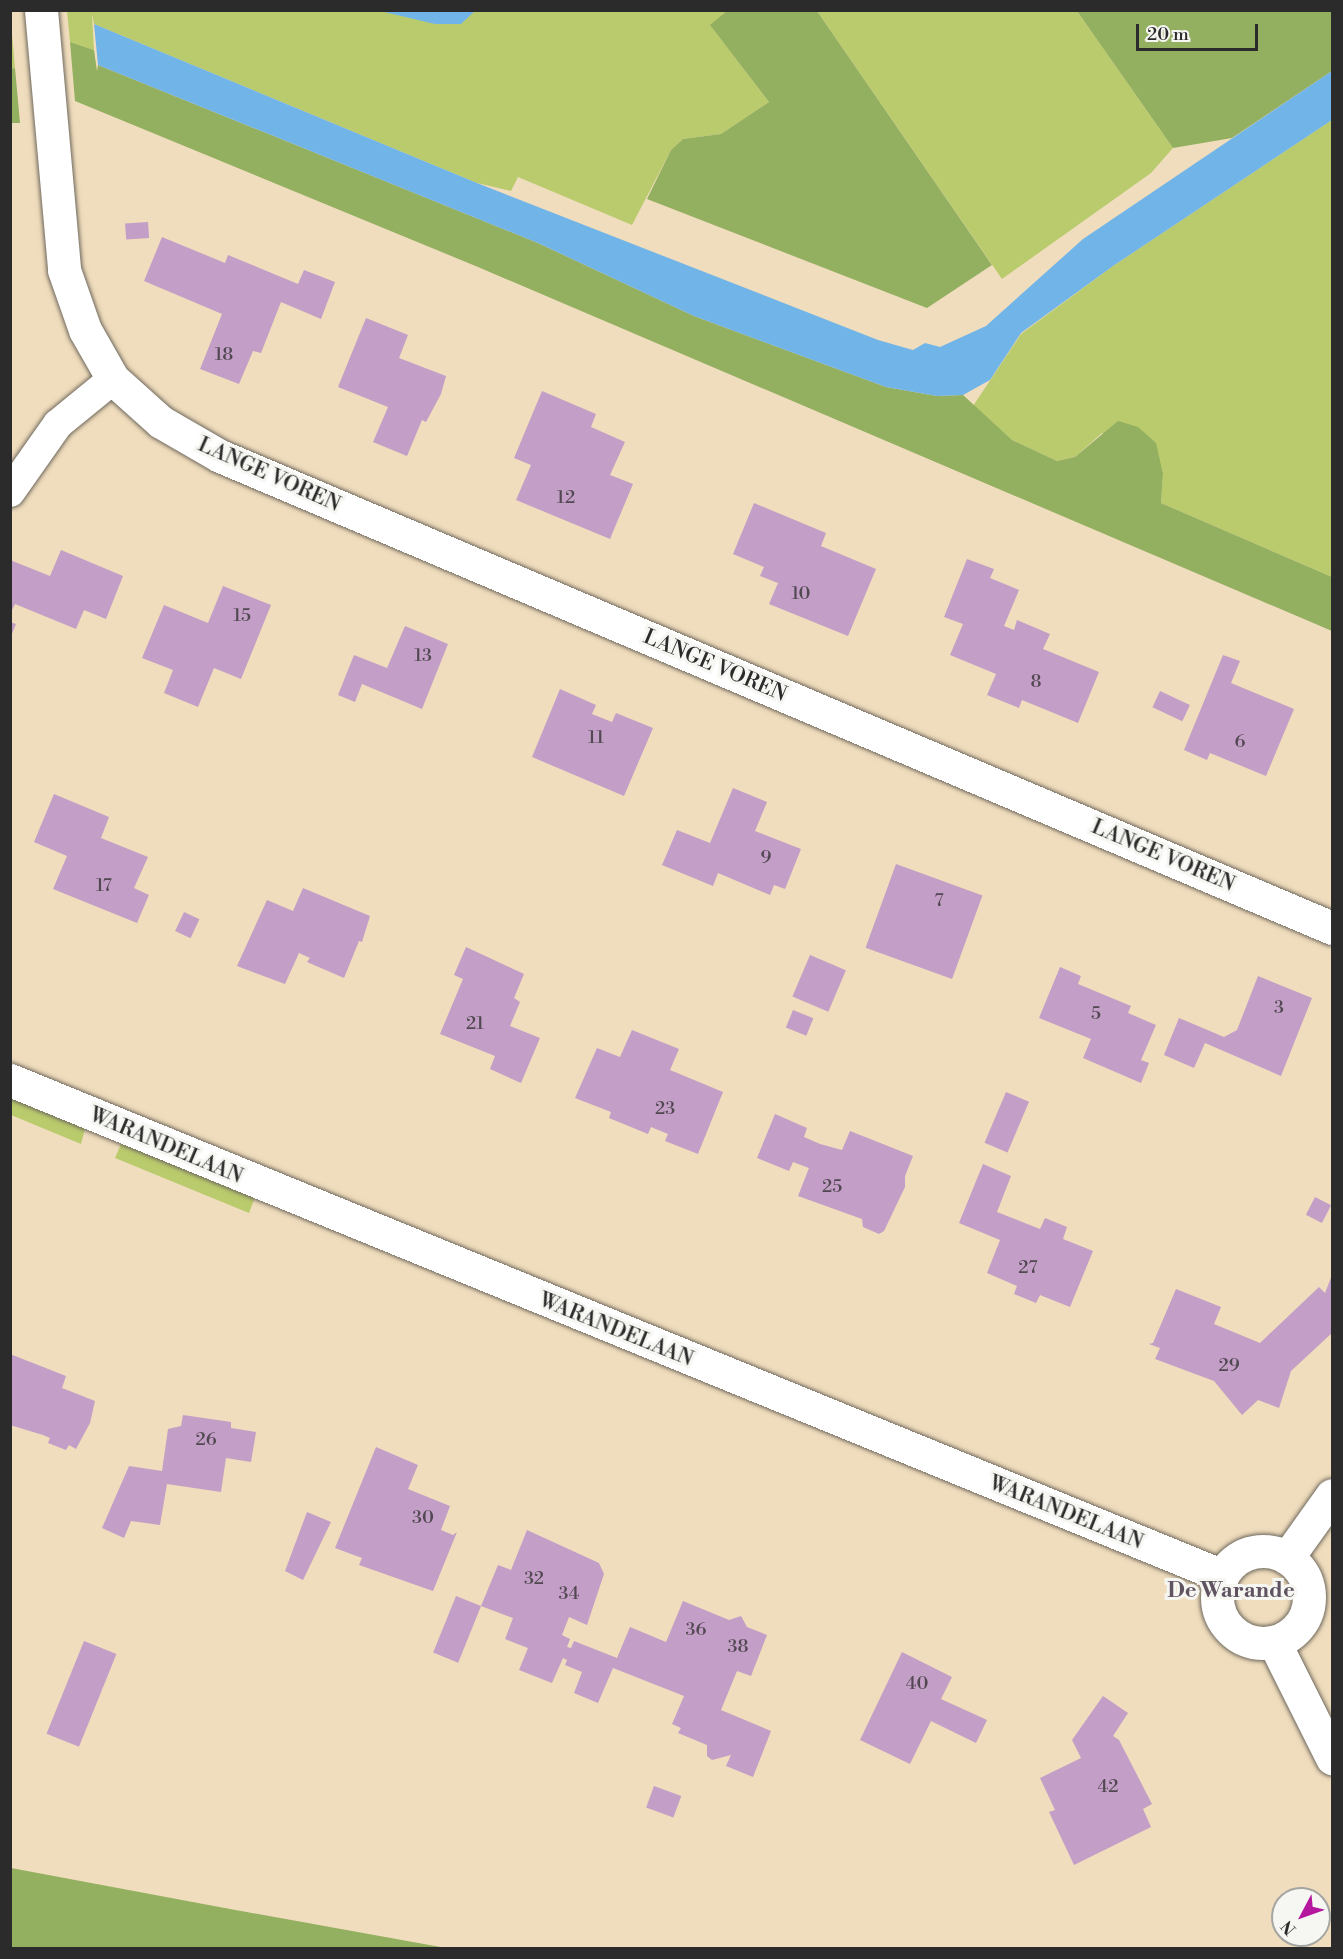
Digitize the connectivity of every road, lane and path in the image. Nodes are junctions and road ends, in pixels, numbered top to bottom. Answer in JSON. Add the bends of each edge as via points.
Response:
{"nodes":[{"id":1,"x":41,"y":10,"type":"edge"},
{"id":2,"x":113,"y":379,"type":"junction"},
{"id":3,"x":10,"y":492,"type":"edge"},
{"id":4,"x":1332,"y":928,"type":"edge"},
{"id":5,"x":10,"y":1080,"type":"edge"},
{"id":6,"x":1332,"y":1495,"type":"edge"},
{"id":7,"x":1287,"y":1558,"type":"junction"},
{"id":8,"x":1223,"y":1576,"type":"junction"},
{"id":9,"x":1274,"y":1642,"type":"junction"},
{"id":10,"x":1332,"y":1758,"type":"edge"}],
"edges":[{"from":1,"to":2,"type":"street","name":"LANGE VOREN","via":[[64,270],[85,330]]},
{"from":2,"to":3,"type":"street","via":[[58,424]]},
{"from":2,"to":4,"type":"street","name":"LANGE VOREN","via":[[161,422],[219,456]]},
{"from":5,"to":8,"type":"street","name":"WARANDELAAN"},
{"from":6,"to":7,"type":"street"},
{"from":7,"to":8,"type":"street","via":[[1265,1551],[1250,1553],[1236,1560]]},
{"from":7,"to":9,"type":"street","via":[[1303,1574],[1309,1604],[1296,1629]]},
{"from":8,"to":9,"type":"street","via":[[1217,1599],[1228,1626],[1248,1641]]},
{"from":9,"to":10,"type":"street"}]}
